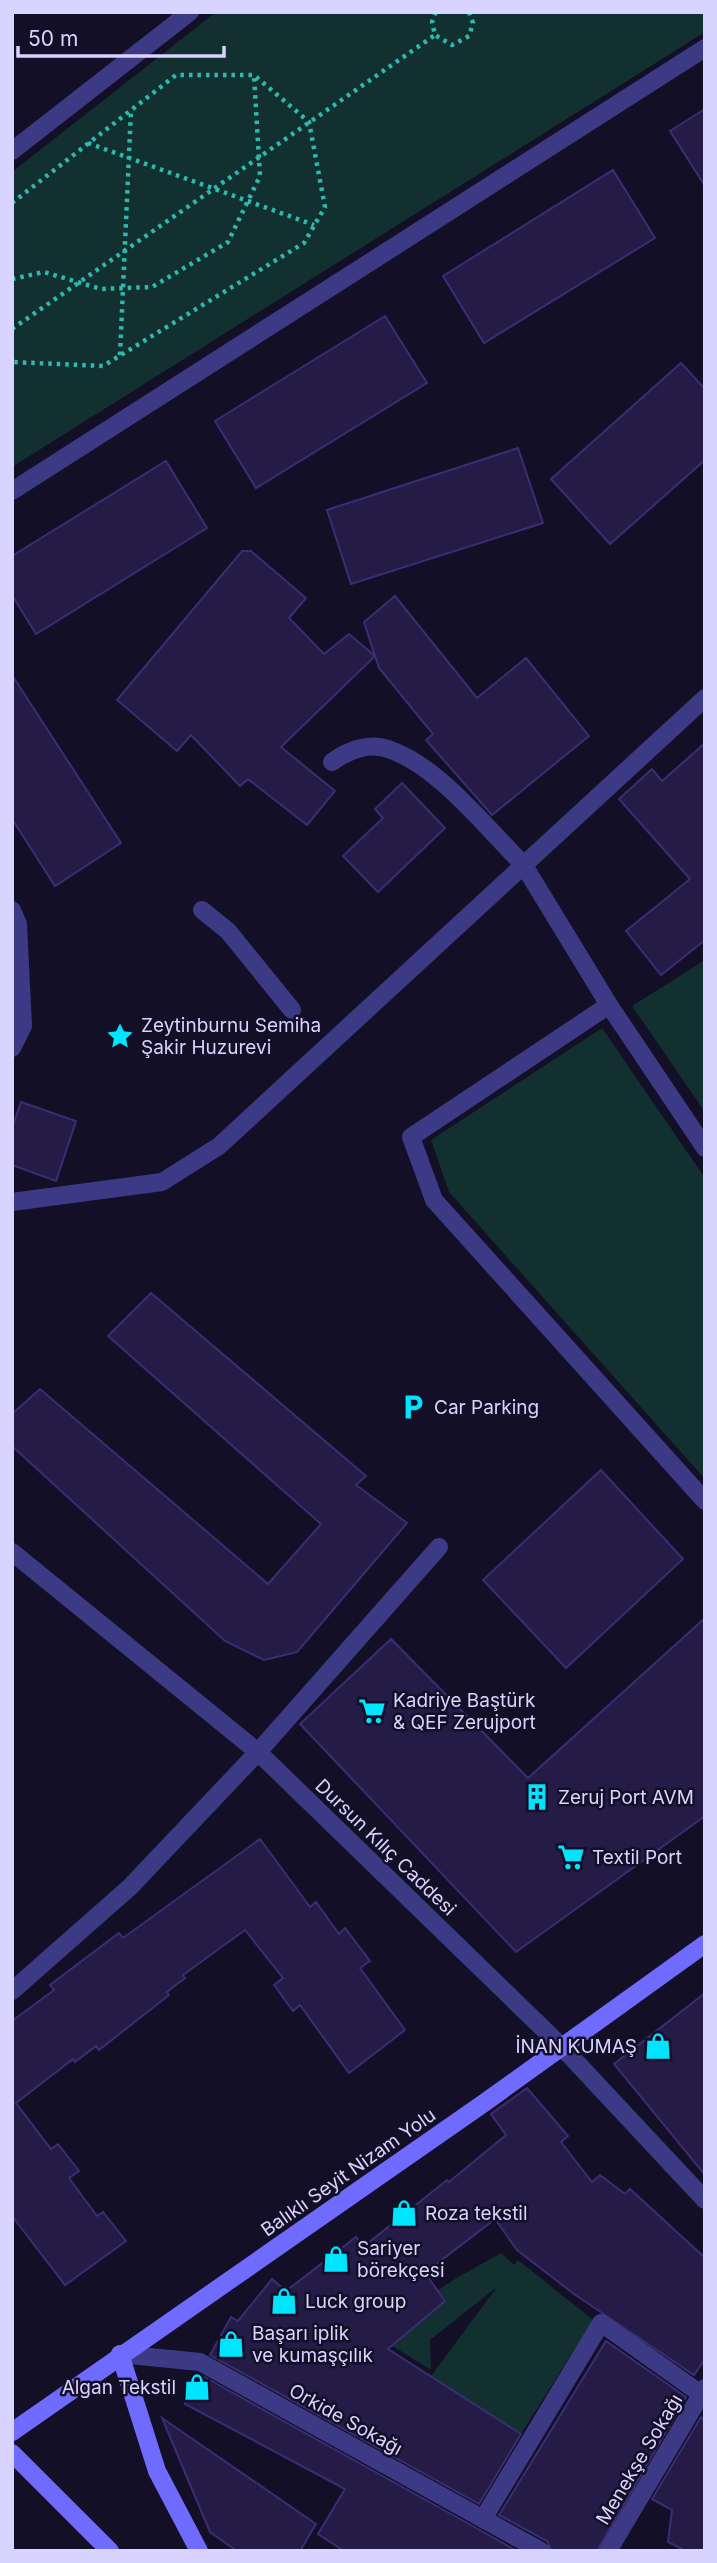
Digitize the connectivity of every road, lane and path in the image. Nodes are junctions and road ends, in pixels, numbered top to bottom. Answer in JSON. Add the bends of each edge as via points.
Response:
{"nodes":[{"id":1,"x":190,"y":12,"type":"edge"},
{"id":2,"x":427,"y":12,"type":"edge"},
{"id":3,"x":479,"y":12,"type":"edge"},
{"id":4,"x":435,"y":14,"type":"edge"},
{"id":5,"x":470,"y":15,"type":"edge"},
{"id":6,"x":435,"y":35,"type":"junction"},
{"id":7,"x":705,"y":48,"type":"edge"},
{"id":8,"x":254,"y":75,"type":"junction"},
{"id":9,"x":131,"y":110,"type":"junction"},
{"id":10,"x":310,"y":122,"type":"junction"},
{"id":11,"x":88,"y":143,"type":"junction"},
{"id":12,"x":12,"y":151,"type":"edge"},
{"id":13,"x":129,"y":158,"type":"junction"},
{"id":14,"x":259,"y":158,"type":"junction"},
{"id":15,"x":214,"y":189,"type":"junction"},
{"id":16,"x":248,"y":201,"type":"junction"},
{"id":17,"x":12,"y":203,"type":"edge"},
{"id":18,"x":314,"y":225,"type":"junction"},
{"id":19,"x":125,"y":251,"type":"junction"},
{"id":20,"x":12,"y":279,"type":"edge"},
{"id":21,"x":79,"y":283,"type":"junction"},
{"id":22,"x":123,"y":288,"type":"junction"},
{"id":23,"x":12,"y":329,"type":"edge"},
{"id":24,"x":120,"y":356,"type":"junction"},
{"id":25,"x":12,"y":362,"type":"edge"},
{"id":26,"x":12,"y":491,"type":"edge"},
{"id":27,"x":705,"y":698,"type":"edge"},
{"id":28,"x":332,"y":762,"type":"dead end"},
{"id":29,"x":523,"y":864,"type":"junction"},
{"id":30,"x":202,"y":909,"type":"dead end"},
{"id":31,"x":12,"y":910,"type":"edge"},
{"id":32,"x":609,"y":1005,"type":"junction"},
{"id":33,"x":292,"y":1010,"type":"dead end"},
{"id":34,"x":12,"y":1048,"type":"edge"},
{"id":35,"x":705,"y":1148,"type":"edge"},
{"id":36,"x":12,"y":1202,"type":"edge"},
{"id":37,"x":705,"y":1501,"type":"edge"},
{"id":38,"x":439,"y":1546,"type":"dead end"},
{"id":39,"x":12,"y":1552,"type":"edge"},
{"id":40,"x":258,"y":1752,"type":"junction"},
{"id":41,"x":705,"y":1944,"type":"edge"},
{"id":42,"x":12,"y":1991,"type":"edge"},
{"id":43,"x":562,"y":2048,"type":"junction"},
{"id":44,"x":705,"y":2200,"type":"edge"},
{"id":45,"x":120,"y":2354,"type":"junction"},
{"id":46,"x":703,"y":2391,"type":"edge"},
{"id":47,"x":12,"y":2432,"type":"edge"},
{"id":48,"x":12,"y":2453,"type":"edge"},
{"id":49,"x":483,"y":2519,"type":"junction"},
{"id":50,"x":110,"y":2551,"type":"edge"},
{"id":51,"x":199,"y":2551,"type":"edge"},
{"id":52,"x":541,"y":2551,"type":"edge"},
{"id":53,"x":608,"y":2551,"type":"edge"}],
"edges":[{"from":1,"to":12,"type":"street"},
{"from":2,"to":4,"type":"path"},
{"from":3,"to":5,"type":"path"},
{"from":4,"to":6,"type":"path"},
{"from":5,"to":6,"type":"path","via":[[472,30],[459,44],[446,44]]},
{"from":6,"to":10,"type":"path"},
{"from":7,"to":26,"type":"street"},
{"from":8,"to":9,"type":"path","via":[[176,75]]},
{"from":8,"to":10,"type":"path"},
{"from":8,"to":14,"type":"path"},
{"from":9,"to":11,"type":"path"},
{"from":9,"to":13,"type":"path"},
{"from":10,"to":14,"type":"path"},
{"from":10,"to":18,"type":"path","via":[[325,207]]},
{"from":11,"to":13,"type":"path"},
{"from":11,"to":17,"type":"path"},
{"from":13,"to":15,"type":"path"},
{"from":13,"to":19,"type":"path"},
{"from":14,"to":15,"type":"path"},
{"from":14,"to":16,"type":"path","via":[[260,176]]},
{"from":15,"to":16,"type":"path"},
{"from":15,"to":19,"type":"path"},
{"from":16,"to":18,"type":"path"},
{"from":16,"to":22,"type":"path","via":[[228,242],[152,287]]},
{"from":18,"to":24,"type":"path","via":[[304,243]]},
{"from":19,"to":21,"type":"path"},
{"from":19,"to":22,"type":"path"},
{"from":20,"to":21,"type":"path","via":[[44,272]]},
{"from":21,"to":22,"type":"path","via":[[100,289]]},
{"from":21,"to":23,"type":"path"},
{"from":22,"to":24,"type":"path"},
{"from":24,"to":25,"type":"path","via":[[103,366]]},
{"from":27,"to":29,"type":"street"},
{"from":28,"to":29,"type":"street","via":[[345,753],[373,747],[410,760],[429,772]]},
{"from":29,"to":32,"type":"street"},
{"from":29,"to":36,"type":"street","via":[[219,1146],[162,1182]]},
{"from":30,"to":33,"type":"street","via":[[228,931]]},
{"from":31,"to":34,"type":"street","via":[[18,924],[23,1026]]},
{"from":32,"to":35,"type":"street"},
{"from":32,"to":37,"type":"street","via":[[411,1137],[434,1200]]},
{"from":38,"to":40,"type":"street"},
{"from":39,"to":40,"type":"street","name":"Dursun Kılıç Caddesi"},
{"from":40,"to":42,"type":"street","via":[[130,1887]]},
{"from":40,"to":43,"type":"street","name":"Dursun Kılıç Caddesi"},
{"from":41,"to":43,"type":"street","name":"Balıklı Seyit Nizam Yolu"},
{"from":43,"to":44,"type":"street","name":"Dursun Kılıç Caddesi"},
{"from":43,"to":45,"type":"street","name":"Balıklı Seyit Nizam Yolu"},
{"from":45,"to":47,"type":"street","name":"Balıklı Seyit Nizam Yolu"},
{"from":45,"to":49,"type":"street","name":"Orkide Sokağı","via":[[200,2362]]},
{"from":45,"to":51,"type":"street","via":[[158,2471]]},
{"from":46,"to":49,"type":"street","via":[[601,2323]]},
{"from":46,"to":53,"type":"street","name":"Menekşe Sokağı"},
{"from":48,"to":50,"type":"street"},
{"from":49,"to":52,"type":"street","name":"Orkide Sokağı"}]}
